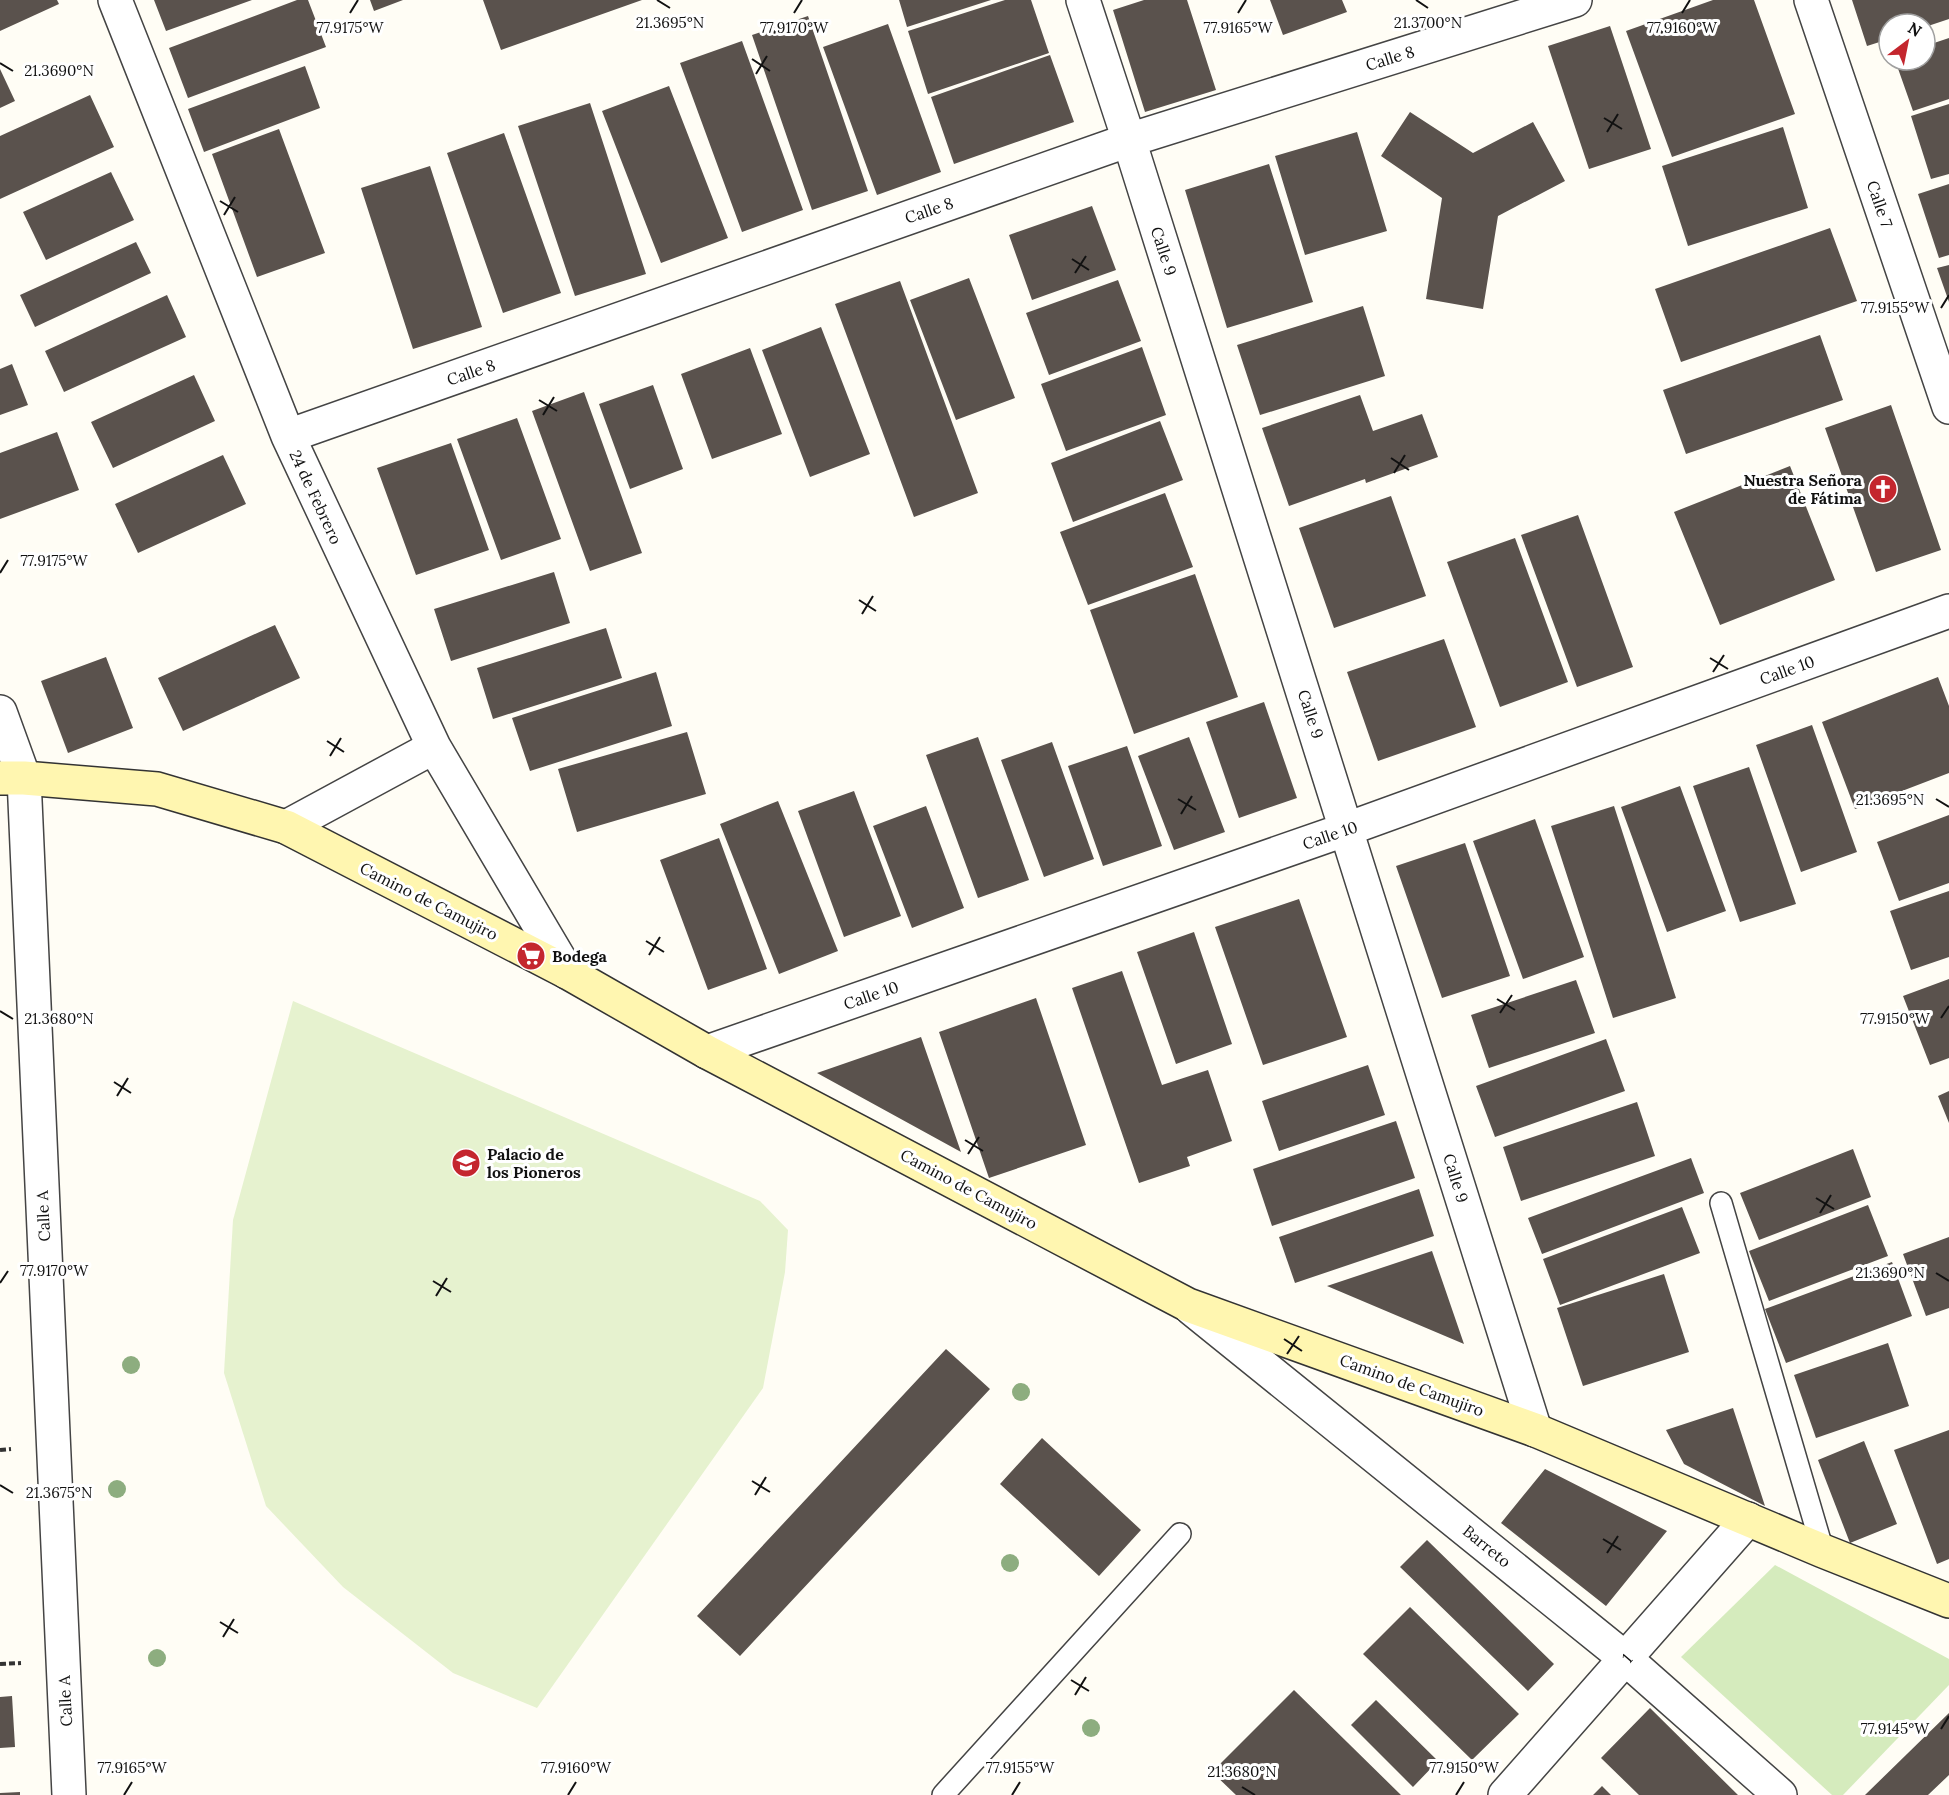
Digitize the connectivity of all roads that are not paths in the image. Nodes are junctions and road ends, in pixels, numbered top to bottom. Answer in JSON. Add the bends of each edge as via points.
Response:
{"nodes":[{"id":1,"x":115,"y":0,"type":"edge"},
{"id":2,"x":1083,"y":0,"type":"edge"},
{"id":3,"x":1575,"y":0,"type":"edge"},
{"id":4,"x":1811,"y":0,"type":"edge"},
{"id":5,"x":1129,"y":140,"type":"junction"},
{"id":6,"x":1949,"y":408,"type":"edge"},
{"id":7,"x":288,"y":436,"type":"junction"},
{"id":8,"x":1949,"y":611,"type":"edge"},
{"id":9,"x":0,"y":712,"type":"edge"},
{"id":10,"x":434,"y":747,"type":"junction"},
{"id":11,"x":12,"y":778,"type":"edge"},
{"id":12,"x":286,"y":827,"type":"junction"},
{"id":13,"x":1347,"y":829,"type":"junction"},
{"id":14,"x":567,"y":972,"type":"junction"},
{"id":15,"x":707,"y":1052,"type":"junction"},
{"id":16,"x":1721,"y":1203,"type":"dead end"},
{"id":17,"x":1188,"y":1305,"type":"junction"},
{"id":18,"x":1535,"y":1430,"type":"junction"},
{"id":19,"x":1748,"y":1519,"type":"junction"},
{"id":20,"x":1180,"y":1534,"type":"dead end"},
{"id":21,"x":1823,"y":1551,"type":"junction"},
{"id":22,"x":1949,"y":1601,"type":"edge"},
{"id":23,"x":1626,"y":1659,"type":"junction"},
{"id":24,"x":947,"y":1794,"type":"edge"},
{"id":25,"x":69,"y":1795,"type":"edge"},
{"id":26,"x":1505,"y":1795,"type":"edge"},
{"id":27,"x":1780,"y":1795,"type":"edge"}],
"edges":[{"from":1,"to":7,"type":"street","name":"24 de Febrero"},
{"from":2,"to":5,"type":"street","name":"Calle 9"},
{"from":3,"to":5,"type":"street","name":"Calle 8"},
{"from":4,"to":6,"type":"street","name":"Calle 7"},
{"from":5,"to":7,"type":"street","name":"Calle 8"},
{"from":5,"to":13,"type":"street","name":"Calle 9"},
{"from":7,"to":10,"type":"street","name":"24 de Febrero"},
{"from":8,"to":13,"type":"street","name":"Calle 10"},
{"from":9,"to":11,"type":"street","name":"Calle A"},
{"from":10,"to":12,"type":"street"},
{"from":10,"to":14,"type":"street","name":"24 de Febrero"},
{"from":11,"to":12,"type":"street","name":"Camino de Camujiro","via":[[157,789]]},
{"from":11,"to":25,"type":"street","name":"Calle A"},
{"from":12,"to":14,"type":"street","name":"Camino de Camujiro"},
{"from":13,"to":15,"type":"street","name":"Calle 10"},
{"from":13,"to":18,"type":"street","name":"Calle 9"},
{"from":14,"to":15,"type":"street","name":"Camino de Camujiro"},
{"from":15,"to":17,"type":"street","name":"Camino de Camujiro"},
{"from":16,"to":21,"type":"lane"},
{"from":17,"to":18,"type":"street","name":"Camino de Camujiro"},
{"from":17,"to":23,"type":"street","name":"Barreto"},
{"from":18,"to":19,"type":"street","name":"Camino de Camujiro"},
{"from":19,"to":21,"type":"street","name":"Camino de Camujiro"},
{"from":19,"to":23,"type":"street","name":"1"},
{"from":20,"to":24,"type":"lane"},
{"from":21,"to":22,"type":"street","name":"Camino de Camujiro"},
{"from":23,"to":26,"type":"street","name":"1"},
{"from":23,"to":27,"type":"street","name":"Barreto"}]}
